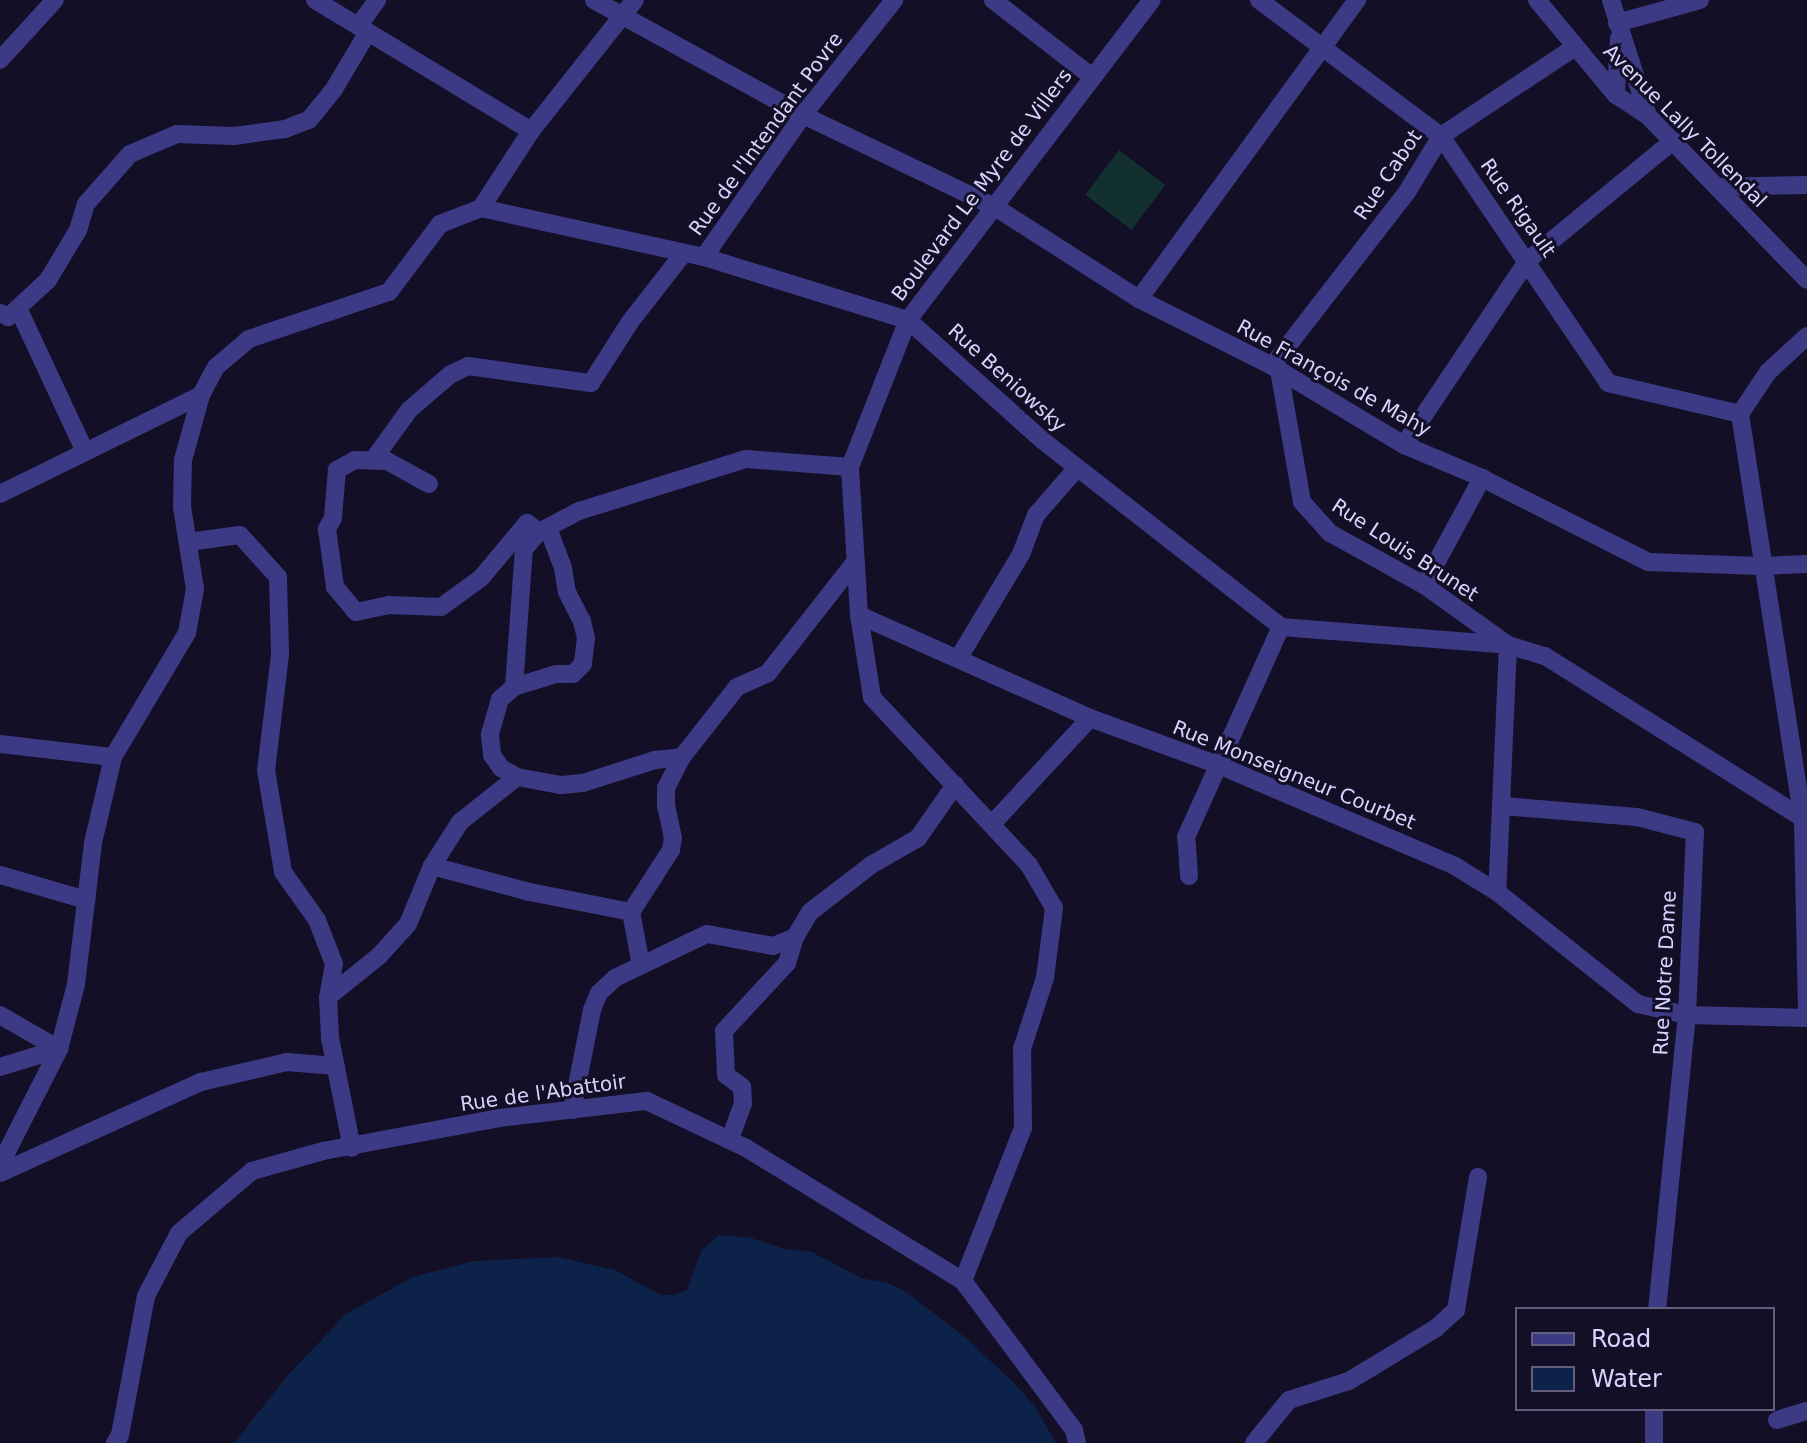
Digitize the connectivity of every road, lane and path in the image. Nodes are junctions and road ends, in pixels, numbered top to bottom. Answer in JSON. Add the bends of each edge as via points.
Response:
{"nodes":[{"id":1,"x":55,"y":0,"type":"edge"},
{"id":2,"x":315,"y":0,"type":"edge"},
{"id":3,"x":377,"y":0,"type":"edge"},
{"id":4,"x":594,"y":0,"type":"edge"},
{"id":5,"x":635,"y":0,"type":"edge"},
{"id":6,"x":894,"y":0,"type":"edge"},
{"id":7,"x":993,"y":0,"type":"edge"},
{"id":8,"x":1152,"y":0,"type":"edge"},
{"id":9,"x":1259,"y":0,"type":"edge"},
{"id":10,"x":1357,"y":0,"type":"edge"},
{"id":11,"x":1537,"y":0,"type":"edge"},
{"id":12,"x":1611,"y":0,"type":"edge"},
{"id":13,"x":1700,"y":0,"type":"edge"},
{"id":14,"x":621,"y":17,"type":"junction"},
{"id":15,"x":1618,"y":27,"type":"junction"},
{"id":16,"x":363,"y":28,"type":"junction"},
{"id":17,"x":1321,"y":47,"type":"junction"},
{"id":18,"x":1577,"y":49,"type":"junction"},
{"id":19,"x":0,"y":60,"type":"edge"},
{"id":20,"x":1616,"y":64,"type":"junction"},
{"id":21,"x":1091,"y":76,"type":"junction"},
{"id":22,"x":1635,"y":76,"type":"junction"},
{"id":23,"x":1616,"y":95,"type":"junction"},
{"id":24,"x":803,"y":115,"type":"junction"},
{"id":25,"x":1648,"y":116,"type":"junction"},
{"id":26,"x":531,"y":131,"type":"junction"},
{"id":27,"x":1441,"y":136,"type":"junction"},
{"id":28,"x":1673,"y":141,"type":"junction"},
{"id":29,"x":1807,"y":185,"type":"edge"},
{"id":30,"x":1717,"y":187,"type":"junction"},
{"id":31,"x":995,"y":207,"type":"junction"},
{"id":32,"x":481,"y":208,"type":"junction"},
{"id":33,"x":683,"y":254,"type":"junction"},
{"id":34,"x":704,"y":257,"type":"junction"},
{"id":35,"x":1528,"y":260,"type":"junction"},
{"id":36,"x":1807,"y":280,"type":"edge"},
{"id":37,"x":1139,"y":299,"type":"junction"},
{"id":38,"x":9,"y":311,"type":"edge"},
{"id":39,"x":908,"y":320,"type":"junction"},
{"id":40,"x":1807,"y":336,"type":"edge"},
{"id":41,"x":1275,"y":368,"type":"junction"},
{"id":42,"x":201,"y":395,"type":"junction"},
{"id":43,"x":1740,"y":414,"type":"junction"},
{"id":44,"x":1404,"y":445,"type":"junction"},
{"id":45,"x":85,"y":452,"type":"junction"},
{"id":46,"x":373,"y":460,"type":"junction"},
{"id":47,"x":850,"y":467,"type":"junction"},
{"id":48,"x":1077,"y":468,"type":"junction"},
{"id":49,"x":1482,"y":478,"type":"junction"},
{"id":50,"x":429,"y":484,"type":"dead end"},
{"id":51,"x":0,"y":494,"type":"edge"},
{"id":52,"x":544,"y":530,"type":"junction"},
{"id":53,"x":188,"y":542,"type":"junction"},
{"id":54,"x":855,"y":562,"type":"junction"},
{"id":55,"x":1807,"y":564,"type":"edge"},
{"id":56,"x":1761,"y":566,"type":"junction"},
{"id":57,"x":1424,"y":585,"type":"junction"},
{"id":58,"x":859,"y":615,"type":"junction"},
{"id":59,"x":1281,"y":627,"type":"junction"},
{"id":60,"x":1508,"y":645,"type":"junction"},
{"id":61,"x":958,"y":659,"type":"junction"},
{"id":62,"x":514,"y":687,"type":"junction"},
{"id":63,"x":1090,"y":718,"type":"junction"},
{"id":64,"x":0,"y":744,"type":"edge"},
{"id":65,"x":113,"y":757,"type":"junction"},
{"id":66,"x":682,"y":757,"type":"junction"},
{"id":67,"x":1221,"y":766,"type":"junction"},
{"id":68,"x":517,"y":777,"type":"junction"},
{"id":69,"x":955,"y":785,"type":"junction"},
{"id":70,"x":1503,"y":806,"type":"junction"},
{"id":71,"x":1805,"y":821,"type":"edge"},
{"id":72,"x":992,"y":824,"type":"junction"},
{"id":73,"x":432,"y":866,"type":"junction"},
{"id":74,"x":0,"y":875,"type":"edge"},
{"id":75,"x":1189,"y":876,"type":"dead end"},
{"id":76,"x":1497,"y":892,"type":"junction"},
{"id":77,"x":86,"y":900,"type":"junction"},
{"id":78,"x":631,"y":912,"type":"junction"},
{"id":79,"x":795,"y":937,"type":"junction"},
{"id":80,"x":641,"y":965,"type":"junction"},
{"id":81,"x":328,"y":997,"type":"junction"},
{"id":82,"x":0,"y":1015,"type":"edge"},
{"id":83,"x":1687,"y":1015,"type":"junction"},
{"id":84,"x":1807,"y":1017,"type":"edge"},
{"id":85,"x":59,"y":1049,"type":"junction"},
{"id":86,"x":336,"y":1066,"type":"junction"},
{"id":87,"x":0,"y":1067,"type":"edge"},
{"id":88,"x":572,"y":1110,"type":"junction"},
{"id":89,"x":730,"y":1139,"type":"junction"},
{"id":90,"x":352,"y":1148,"type":"junction"},
{"id":91,"x":0,"y":1165,"type":"edge"},
{"id":92,"x":0,"y":1173,"type":"edge"},
{"id":93,"x":1478,"y":1177,"type":"dead end"},
{"id":94,"x":963,"y":1281,"type":"junction"},
{"id":95,"x":1657,"y":1307,"type":"edge"},
{"id":96,"x":1654,"y":1411,"type":"edge"},
{"id":97,"x":1807,"y":1411,"type":"edge"},
{"id":98,"x":1777,"y":1420,"type":"dead end"},
{"id":99,"x":115,"y":1443,"type":"edge"},
{"id":100,"x":1077,"y":1443,"type":"edge"},
{"id":101,"x":1254,"y":1443,"type":"edge"},
{"id":102,"x":1654,"y":1443,"type":"edge"}],
"edges":[{"from":1,"to":19,"type":"street"},
{"from":2,"to":16,"type":"street"},
{"from":3,"to":16,"type":"street"},
{"from":4,"to":14,"type":"street","name":"Rue François de Mahy"},
{"from":5,"to":14,"type":"street"},
{"from":6,"to":24,"type":"street","name":"Rue de l'Intendant Povre"},
{"from":7,"to":21,"type":"street"},
{"from":8,"to":21,"type":"street","name":"Boulevard Le Myre de Villers"},
{"from":9,"to":17,"type":"street","name":"Rue Rigault"},
{"from":10,"to":17,"type":"street"},
{"from":11,"to":18,"type":"street","name":"Avenue Lally Tollendal"},
{"from":12,"to":15,"type":"street"},
{"from":13,"to":15,"type":"street"},
{"from":14,"to":24,"type":"street","name":"Rue François de Mahy"},
{"from":14,"to":26,"type":"street"},
{"from":15,"to":20,"type":"street"},
{"from":15,"to":22,"type":"street"},
{"from":16,"to":26,"type":"street"},
{"from":16,"to":38,"type":"street","via":[[334,89],[309,120],[234,136],[177,134],[130,154],[86,204],[78,230],[48,280]]},
{"from":17,"to":27,"type":"street","name":"Rue Rigault"},
{"from":17,"to":37,"type":"street"},
{"from":18,"to":20,"type":"street"},
{"from":18,"to":23,"type":"street","name":"Avenue Lally Tollendal"},
{"from":18,"to":27,"type":"street","name":"Rue Cabot"},
{"from":20,"to":22,"type":"street"},
{"from":20,"to":23,"type":"street"},
{"from":21,"to":31,"type":"street","name":"Boulevard Le Myre de Villers"},
{"from":22,"to":25,"type":"street"},
{"from":23,"to":25,"type":"street","name":"Avenue Lally Tollendal"},
{"from":24,"to":31,"type":"street","name":"Rue François de Mahy"},
{"from":24,"to":34,"type":"street","name":"Rue de l'Intendant Povre"},
{"from":25,"to":28,"type":"street","name":"Avenue Lally Tollendal"},
{"from":26,"to":32,"type":"street"},
{"from":27,"to":35,"type":"street","name":"Rue Rigault"},
{"from":27,"to":41,"type":"street","name":"Rue Cabot","via":[[1407,192]]},
{"from":28,"to":30,"type":"street","name":"Avenue Lally Tollendal"},
{"from":28,"to":35,"type":"street"},
{"from":29,"to":30,"type":"street"},
{"from":30,"to":36,"type":"street","name":"Avenue Lally Tollendal"},
{"from":31,"to":37,"type":"street","name":"Rue François de Mahy"},
{"from":31,"to":39,"type":"street","name":"Boulevard Le Myre de Villers"},
{"from":32,"to":33,"type":"street","name":"Rue Beniowsky"},
{"from":32,"to":42,"type":"street","via":[[440,224],[389,292],[249,339],[216,367]]},
{"from":33,"to":34,"type":"street","name":"Rue Beniowsky"},
{"from":33,"to":46,"type":"street","via":[[591,383],[468,366],[409,410]]},
{"from":34,"to":39,"type":"street","name":"Rue Beniowsky"},
{"from":35,"to":43,"type":"street","name":"Rue Rigault","via":[[1608,383]]},
{"from":35,"to":44,"type":"street"},
{"from":37,"to":41,"type":"street","name":"Rue François de Mahy"},
{"from":38,"to":45,"type":"street"},
{"from":39,"to":47,"type":"street","name":"Boulevard Le Myre de Villers"},
{"from":39,"to":48,"type":"street","name":"Rue Beniowsky"},
{"from":40,"to":43,"type":"street","via":[[1768,372]]},
{"from":41,"to":44,"type":"street","name":"Rue François de Mahy"},
{"from":41,"to":57,"type":"street","name":"Rue Louis Brunet","via":[[1302,502],[1330,533]]},
{"from":42,"to":45,"type":"street"},
{"from":42,"to":53,"type":"street","via":[[183,460]]},
{"from":43,"to":56,"type":"street"},
{"from":44,"to":49,"type":"street","name":"Rue François de Mahy"},
{"from":45,"to":51,"type":"street"},
{"from":46,"to":50,"type":"street","via":[[387,461]]},
{"from":46,"to":52,"type":"street","via":[[355,460],[337,470],[333,518],[327,529],[335,587],[356,612],[389,605],[441,607],[481,578],[527,523]]},
{"from":47,"to":52,"type":"street","via":[[746,459],[579,511]]},
{"from":47,"to":54,"type":"street","name":"Boulevard Le Myre de Villers"},
{"from":48,"to":59,"type":"street","name":"Rue Beniowsky"},
{"from":48,"to":61,"type":"street","via":[[1036,515],[1021,554]]},
{"from":49,"to":56,"type":"street","name":"Rue François de Mahy","via":[[1648,562]]},
{"from":49,"to":57,"type":"street"},
{"from":52,"to":62,"type":"street","via":[[524,549]]},
{"from":52,"to":62,"type":"street","via":[[582,621],[583,664],[573,674]]},
{"from":53,"to":65,"type":"street","via":[[195,589],[187,633]]},
{"from":53,"to":81,"type":"street","via":[[240,535],[278,577],[280,655],[266,770],[283,872],[317,920],[334,964]]},
{"from":54,"to":58,"type":"street","name":"Boulevard Le Myre de Villers"},
{"from":54,"to":66,"type":"street","via":[[768,673],[737,687]]},
{"from":55,"to":56,"type":"street","name":"Rue François de Mahy"},
{"from":56,"to":71,"type":"street"},
{"from":57,"to":60,"type":"street","name":"Rue Louis Brunet"},
{"from":58,"to":61,"type":"street","name":"Rue Monseigneur Courbet"},
{"from":58,"to":69,"type":"street","name":"Boulevard Le Myre de Villers","via":[[872,697]]},
{"from":59,"to":60,"type":"street"},
{"from":59,"to":67,"type":"street"},
{"from":60,"to":70,"type":"street"},
{"from":60,"to":71,"type":"street","name":"Rue Louis Brunet","via":[[1545,656]]},
{"from":61,"to":63,"type":"street","name":"Rue Monseigneur Courbet"},
{"from":62,"to":68,"type":"street","via":[[500,699],[490,735],[492,755]]},
{"from":63,"to":67,"type":"street","name":"Rue Monseigneur Courbet"},
{"from":63,"to":72,"type":"street"},
{"from":64,"to":65,"type":"street"},
{"from":65,"to":77,"type":"street"},
{"from":66,"to":68,"type":"street","via":[[583,783]]},
{"from":66,"to":78,"type":"street","via":[[666,788],[671,850]]},
{"from":67,"to":75,"type":"street","via":[[1186,837]]},
{"from":67,"to":76,"type":"street","name":"Rue Monseigneur Courbet","via":[[1455,866]]},
{"from":68,"to":73,"type":"street","via":[[460,822]]},
{"from":69,"to":72,"type":"street","name":"Boulevard Le Myre de Villers"},
{"from":69,"to":79,"type":"street","via":[[918,838],[871,865],[810,912]]},
{"from":70,"to":76,"type":"street"},
{"from":70,"to":83,"type":"street","name":"Rue Notre Dame","via":[[1637,817],[1695,832]]},
{"from":71,"to":84,"type":"street"},
{"from":72,"to":94,"type":"street","name":"Boulevard Le Myre de Villers","via":[[1044,886],[1054,908],[1052,942],[1022,1049],[1023,1128]]},
{"from":73,"to":78,"type":"street"},
{"from":73,"to":81,"type":"street","via":[[408,924],[379,956]]},
{"from":74,"to":77,"type":"street"},
{"from":76,"to":83,"type":"street","name":"Rue Monseigneur Courbet","via":[[1638,1004]]},
{"from":77,"to":85,"type":"street","via":[[76,984]]},
{"from":78,"to":80,"type":"street"},
{"from":79,"to":80,"type":"street","via":[[773,946],[707,934]]},
{"from":79,"to":89,"type":"street","via":[[787,963],[724,1031],[726,1075],[742,1087],[743,1104]]},
{"from":80,"to":88,"type":"street","via":[[599,993],[583,1042]]},
{"from":81,"to":86,"type":"street"},
{"from":82,"to":85,"type":"street"},
{"from":83,"to":84,"type":"street","name":"Rue Monseigneur Courbet"},
{"from":83,"to":95,"type":"street","name":"Rue Notre Dame"},
{"from":85,"to":87,"type":"street"},
{"from":85,"to":91,"type":"street"},
{"from":86,"to":90,"type":"street"},
{"from":86,"to":92,"type":"street","via":[[287,1062],[201,1082]]},
{"from":88,"to":89,"type":"street","name":"Rue de l'Abattoir","via":[[647,1101]]},
{"from":88,"to":90,"type":"street","name":"Rue de l'Abattoir","via":[[499,1118]]},
{"from":89,"to":94,"type":"street","name":"Rue de l'Abattoir"},
{"from":90,"to":99,"type":"street","name":"Rue de l'Abattoir","via":[[252,1171],[179,1233],[146,1296]]},
{"from":93,"to":101,"type":"street","via":[[1456,1310],[1349,1381],[1289,1400]]},
{"from":94,"to":100,"type":"street","name":"Rue de l'Abattoir","via":[[1074,1430]]},
{"from":96,"to":102,"type":"street"},
{"from":97,"to":98,"type":"street"}]}
